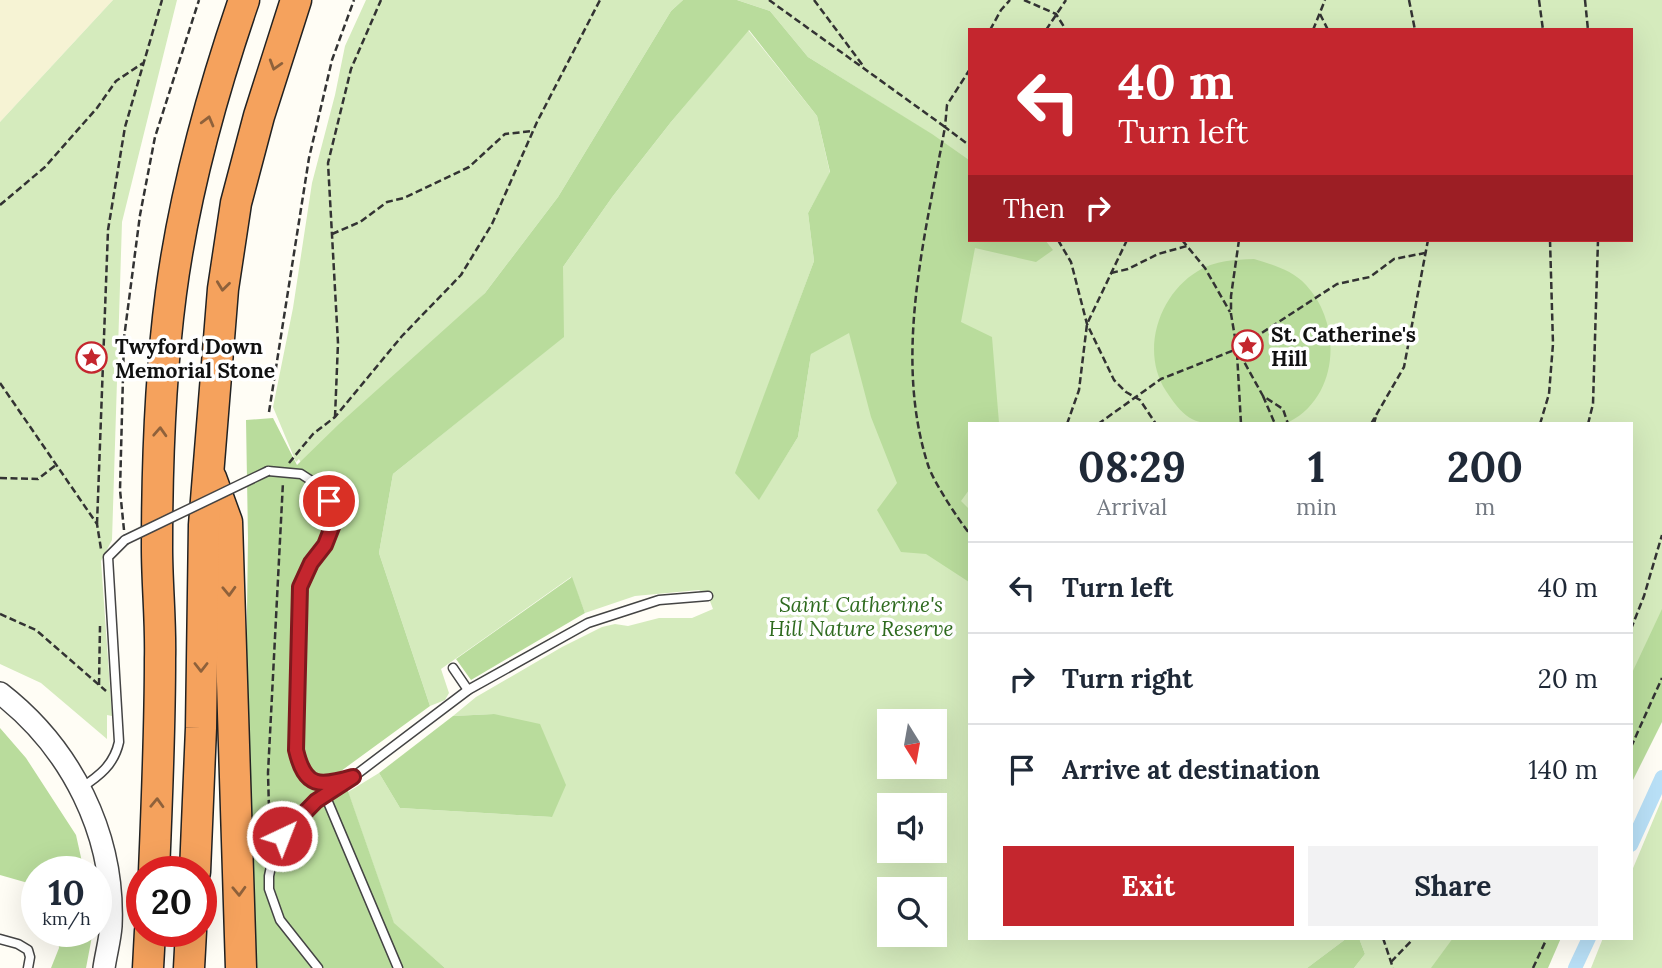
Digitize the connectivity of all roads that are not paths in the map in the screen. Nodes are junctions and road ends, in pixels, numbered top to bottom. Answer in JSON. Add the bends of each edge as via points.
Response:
{"nodes":[{"id":1,"x":244,"y":0,"type":"edge"},
{"id":2,"x":296,"y":0,"type":"edge"},
{"id":3,"x":207,"y":467,"type":"junction"},
{"id":4,"x":708,"y":596,"type":"dead end"},
{"id":5,"x":453,"y":668,"type":"dead end"},
{"id":6,"x":468,"y":690,"type":"junction"},
{"id":7,"x":0,"y":693,"type":"edge"},
{"id":8,"x":353,"y":777,"type":"junction"},
{"id":9,"x":81,"y":788,"type":"junction"},
{"id":10,"x":324,"y":795,"type":"junction"},
{"id":11,"x":154,"y":856,"type":"edge"},
{"id":12,"x":196,"y":856,"type":"edge"},
{"id":13,"x":0,"y":939,"type":"edge"},
{"id":14,"x":149,"y":947,"type":"edge"},
{"id":15,"x":190,"y":947,"type":"edge"},
{"id":16,"x":28,"y":968,"type":"edge"},
{"id":17,"x":104,"y":968,"type":"edge"},
{"id":18,"x":148,"y":968,"type":"edge"},
{"id":19,"x":189,"y":968,"type":"edge"},
{"id":20,"x":241,"y":968,"type":"edge"},
{"id":21,"x":318,"y":968,"type":"edge"},
{"id":22,"x":398,"y":968,"type":"edge"}],
"edges":[{"from":11,"to":1,"type":"highway","one_way":true,"via":[[159,442],[171,294],[204,135]]},
{"from":2,"to":3,"type":"highway","one_way":true,"via":[[236,203],[223,289]]},
{"from":3,"to":12,"type":"highway","one_way":true},
{"from":3,"to":20,"type":"highway","one_way":true,"via":[[227,522]]},
{"from":4,"to":6,"type":"lane","via":[[659,600],[588,623]]},
{"from":5,"to":6,"type":"lane"},
{"from":6,"to":8,"type":"lane"},
{"from":7,"to":9,"type":"street","via":[[38,727]]},
{"from":8,"to":9,"type":"lane","bridge":true,"via":[[323,785],[311,780],[296,750],[300,587],[334,522],[329,501],[321,487],[301,474],[268,471],[125,540],[108,556],[120,729],[117,754],[100,775]]},
{"from":8,"to":10,"type":"lane"},
{"from":9,"to":17,"type":"street","via":[[95,823],[107,877],[111,926]]},
{"from":10,"to":21,"type":"lane","via":[[282,836],[269,876],[280,920]]},
{"from":10,"to":22,"type":"lane"},
{"from":13,"to":16,"type":"lane","via":[[27,950]]},
{"from":14,"to":18,"type":"highway"},
{"from":15,"to":19,"type":"highway"}]}
